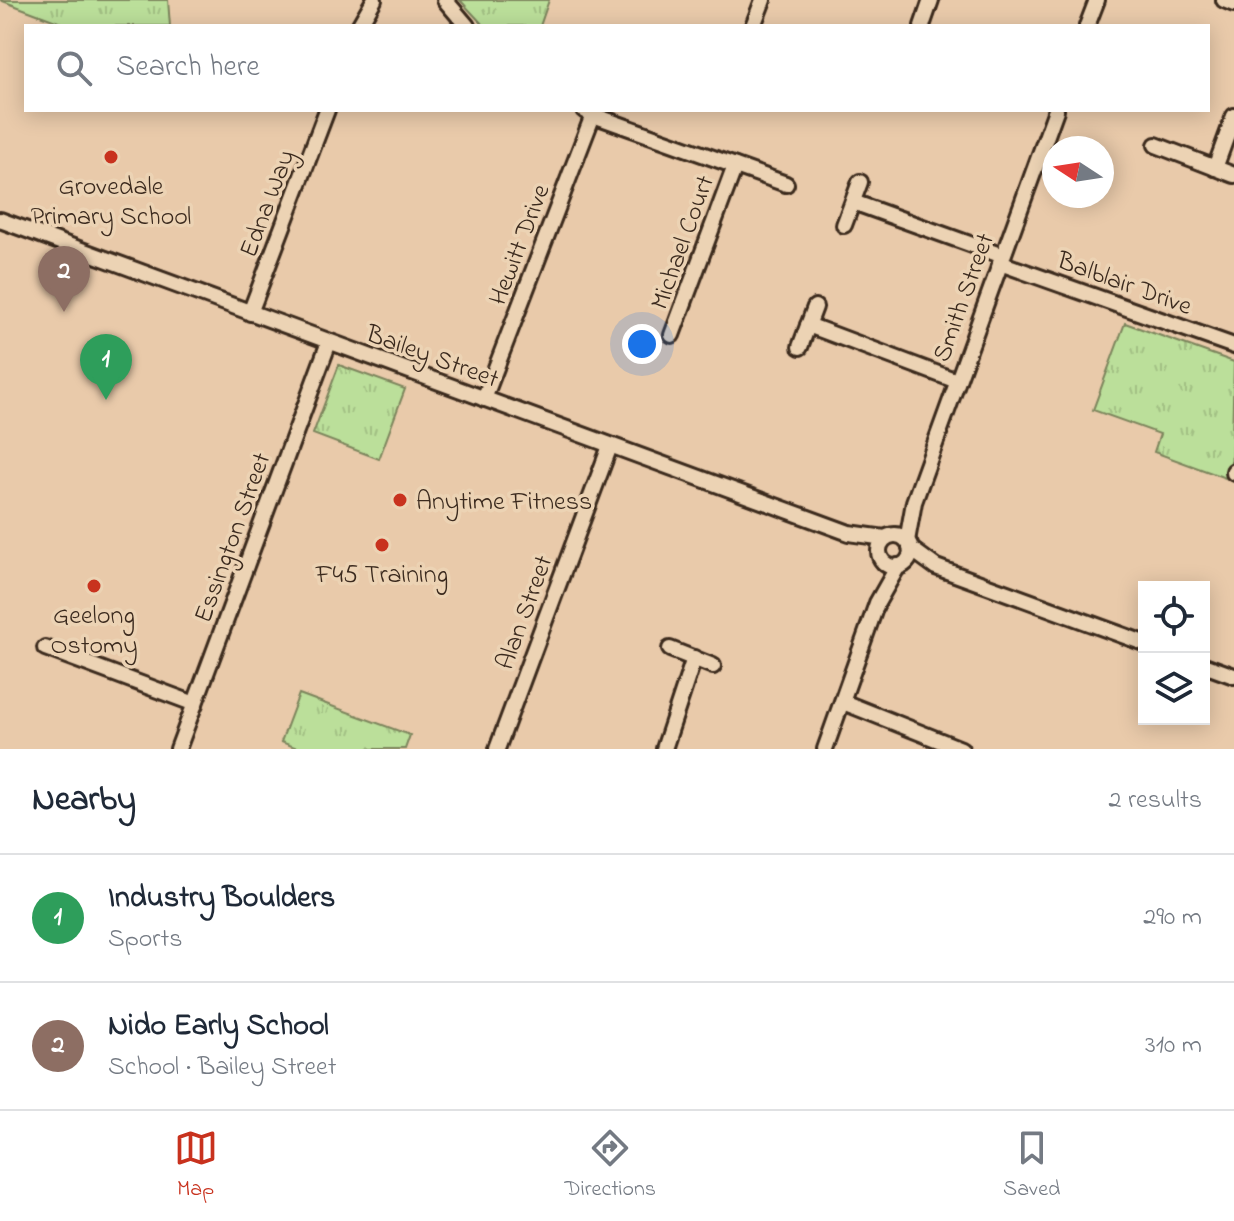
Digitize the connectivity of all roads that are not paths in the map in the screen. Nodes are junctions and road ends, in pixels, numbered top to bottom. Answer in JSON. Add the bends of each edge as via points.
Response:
{"nodes":[{"id":1,"x":374,"y":0,"type":"edge"},
{"id":2,"x":445,"y":0,"type":"edge"},
{"id":3,"x":763,"y":0,"type":"edge"},
{"id":4,"x":931,"y":0,"type":"edge"},
{"id":5,"x":1097,"y":0,"type":"edge"},
{"id":6,"x":1224,"y":0,"type":"edge"},
{"id":7,"x":1234,"y":4,"type":"edge"},
{"id":8,"x":360,"y":24,"type":"edge"},
{"id":9,"x":465,"y":24,"type":"edge"},
{"id":10,"x":754,"y":24,"type":"edge"},
{"id":11,"x":923,"y":24,"type":"edge"},
{"id":12,"x":1088,"y":24,"type":"edge"},
{"id":13,"x":326,"y":112,"type":"edge"},
{"id":14,"x":588,"y":112,"type":"edge"},
{"id":15,"x":1055,"y":112,"type":"edge"},
{"id":16,"x":1234,"y":116,"type":"edge"},
{"id":17,"x":1156,"y":145,"type":"dead end"},
{"id":18,"x":735,"y":166,"type":"junction"},
{"id":19,"x":1215,"y":168,"type":"junction"},
{"id":20,"x":1234,"y":175,"type":"edge"},
{"id":21,"x":860,"y":182,"type":"dead end"},
{"id":22,"x":786,"y":184,"type":"dead end"},
{"id":23,"x":853,"y":202,"type":"junction"},
{"id":24,"x":0,"y":220,"type":"edge"},
{"id":25,"x":844,"y":225,"type":"dead end"},
{"id":26,"x":1002,"y":259,"type":"junction"},
{"id":27,"x":815,"y":307,"type":"dead end"},
{"id":28,"x":250,"y":313,"type":"junction"},
{"id":29,"x":808,"y":325,"type":"junction"},
{"id":30,"x":672,"y":335,"type":"dead end"},
{"id":31,"x":329,"y":342,"type":"junction"},
{"id":32,"x":1234,"y":346,"type":"edge"},
{"id":33,"x":800,"y":347,"type":"dead end"},
{"id":34,"x":957,"y":381,"type":"junction"},
{"id":35,"x":484,"y":399,"type":"junction"},
{"id":36,"x":610,"y":446,"type":"junction"},
{"id":37,"x":914,"y":502,"type":"junction"},
{"id":38,"x":909,"y":544,"type":"junction"},
{"id":39,"x":884,"y":546,"type":"junction"},
{"id":40,"x":901,"y":565,"type":"junction"},
{"id":41,"x":936,"y":567,"type":"junction"},
{"id":42,"x":877,"y":603,"type":"junction"},
{"id":43,"x":1138,"y":641,"type":"edge"},
{"id":44,"x":45,"y":648,"type":"dead end"},
{"id":45,"x":670,"y":649,"type":"dead end"},
{"id":46,"x":694,"y":658,"type":"junction"},
{"id":47,"x":713,"y":666,"type":"dead end"},
{"id":48,"x":1210,"y":667,"type":"edge"},
{"id":49,"x":1234,"y":676,"type":"edge"},
{"id":50,"x":843,"y":702,"type":"junction"},
{"id":51,"x":195,"y":704,"type":"junction"},
{"id":52,"x":178,"y":749,"type":"edge"},
{"id":53,"x":497,"y":749,"type":"edge"},
{"id":54,"x":664,"y":749,"type":"edge"},
{"id":55,"x":825,"y":749,"type":"edge"},
{"id":56,"x":961,"y":749,"type":"edge"}],
"edges":[{"from":1,"to":8,"type":"street"},
{"from":2,"to":9,"type":"street"},
{"from":3,"to":10,"type":"street"},
{"from":4,"to":11,"type":"street"},
{"from":5,"to":12,"type":"street"},
{"from":6,"to":7,"type":"street"},
{"from":13,"to":28,"type":"street","name":"Edna Way"},
{"from":14,"to":18,"type":"street","name":"Michael Court"},
{"from":14,"to":35,"type":"street","name":"Hewitt Drive"},
{"from":15,"to":26,"type":"street","name":"Smith Street"},
{"from":16,"to":19,"type":"street"},
{"from":17,"to":19,"type":"street"},
{"from":18,"to":22,"type":"street","name":"Michael Court"},
{"from":18,"to":30,"type":"street","name":"Michael Court"},
{"from":19,"to":20,"type":"street"},
{"from":21,"to":23,"type":"street"},
{"from":23,"to":25,"type":"street"},
{"from":23,"to":26,"type":"street","name":"Balblair Drive"},
{"from":24,"to":28,"type":"street","name":"Bailey Street"},
{"from":26,"to":32,"type":"street","name":"Balblair Drive"},
{"from":26,"to":34,"type":"street","name":"Smith Street"},
{"from":27,"to":29,"type":"street"},
{"from":28,"to":31,"type":"street","name":"Bailey Street"},
{"from":29,"to":33,"type":"street"},
{"from":29,"to":34,"type":"street"},
{"from":31,"to":35,"type":"street","name":"Bailey Street"},
{"from":31,"to":51,"type":"street","name":"Essington Street"},
{"from":34,"to":37,"type":"street","name":"Smith Street"},
{"from":35,"to":36,"type":"street","name":"Bailey Street"},
{"from":36,"to":39,"type":"street","name":"Bailey Street"},
{"from":36,"to":53,"type":"street","name":"Alan Street"},
{"from":37,"to":38,"type":"street","name":"Smith Street"},
{"from":37,"to":39,"type":"street","name":"Smith Street"},
{"from":38,"to":39,"type":"street","name":"Bailey Street"},
{"from":38,"to":40,"type":"street"},
{"from":38,"to":41,"type":"street","name":"Bailey Street"},
{"from":39,"to":40,"type":"street","name":"Bailey Street","via":[[886,565]]},
{"from":39,"to":42,"type":"street","name":"Smith Street"},
{"from":40,"to":41,"type":"street","name":"Bailey Street"},
{"from":40,"to":42,"type":"street","name":"Smith Street"},
{"from":41,"to":43,"type":"street","name":"Bailey Street"},
{"from":42,"to":50,"type":"street","name":"Smith Street"},
{"from":44,"to":51,"type":"street"},
{"from":45,"to":46,"type":"street"},
{"from":46,"to":47,"type":"street"},
{"from":46,"to":54,"type":"street"},
{"from":48,"to":49,"type":"street"},
{"from":50,"to":55,"type":"street","name":"Smith Street"},
{"from":50,"to":56,"type":"street"},
{"from":51,"to":52,"type":"street","name":"Essington Street"}]}
